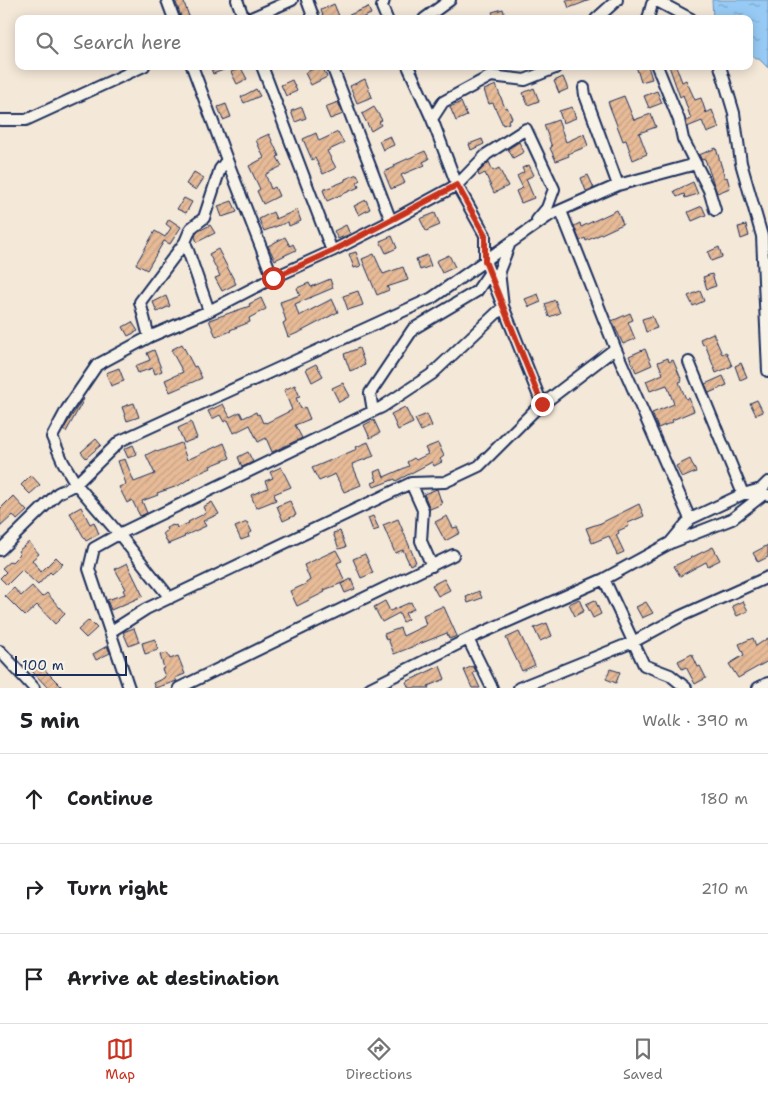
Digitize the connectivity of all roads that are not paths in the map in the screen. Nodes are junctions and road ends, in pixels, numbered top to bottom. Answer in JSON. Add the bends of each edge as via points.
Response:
{"nodes":[{"id":1,"x":167,"y":0,"type":"edge"},
{"id":2,"x":237,"y":0,"type":"edge"},
{"id":3,"x":292,"y":0,"type":"edge"},
{"id":4,"x":307,"y":0,"type":"edge"},
{"id":5,"x":384,"y":0,"type":"edge"},
{"id":6,"x":450,"y":0,"type":"edge"},
{"id":7,"x":617,"y":0,"type":"edge"},
{"id":8,"x":656,"y":0,"type":"edge"},
{"id":9,"x":173,"y":15,"type":"edge"},
{"id":10,"x":243,"y":15,"type":"edge"},
{"id":11,"x":258,"y":15,"type":"edge"},
{"id":12,"x":313,"y":15,"type":"edge"},
{"id":13,"x":385,"y":15,"type":"edge"},
{"id":14,"x":429,"y":15,"type":"edge"},
{"id":15,"x":600,"y":15,"type":"edge"},
{"id":16,"x":649,"y":15,"type":"edge"},
{"id":17,"x":684,"y":15,"type":"edge"},
{"id":18,"x":135,"y":70,"type":"edge"},
{"id":19,"x":193,"y":70,"type":"edge"},
{"id":20,"x":264,"y":70,"type":"edge"},
{"id":21,"x":333,"y":70,"type":"edge"},
{"id":22,"x":410,"y":70,"type":"edge"},
{"id":23,"x":550,"y":70,"type":"edge"},
{"id":24,"x":659,"y":70,"type":"edge"},
{"id":25,"x":721,"y":70,"type":"edge"},
{"id":26,"x":584,"y":88,"type":"dead end"},
{"id":27,"x":432,"y":119,"type":"junction"},
{"id":28,"x":0,"y":120,"type":"edge"},
{"id":29,"x":227,"y":160,"type":"junction"},
{"id":30,"x":696,"y":164,"type":"junction"},
{"id":31,"x":457,"y":185,"type":"junction"},
{"id":32,"x":618,"y":185,"type":"junction"},
{"id":33,"x":715,"y":210,"type":"dead end"},
{"id":34,"x":561,"y":211,"type":"junction"},
{"id":35,"x":390,"y":221,"type":"junction"},
{"id":36,"x":531,"y":228,"type":"junction"},
{"id":37,"x":185,"y":242,"type":"junction"},
{"id":38,"x":510,"y":244,"type":"junction"},
{"id":39,"x":332,"y":251,"type":"junction"},
{"id":40,"x":485,"y":261,"type":"junction"},
{"id":41,"x":490,"y":272,"type":"junction"},
{"id":42,"x":273,"y":278,"type":"junction"},
{"id":43,"x":504,"y":307,"type":"junction"},
{"id":44,"x":208,"y":311,"type":"junction"},
{"id":45,"x":149,"y":337,"type":"junction"},
{"id":46,"x":616,"y":350,"type":"junction"},
{"id":47,"x":689,"y":362,"type":"dead end"},
{"id":48,"x":768,"y":372,"type":"edge"},
{"id":49,"x":542,"y":404,"type":"junction"},
{"id":50,"x":373,"y":412,"type":"junction"},
{"id":51,"x":768,"y":482,"type":"edge"},
{"id":52,"x":411,"y":483,"type":"junction"},
{"id":53,"x":76,"y":484,"type":"junction"},
{"id":54,"x":743,"y":494,"type":"junction"},
{"id":55,"x":766,"y":494,"type":"edge"},
{"id":56,"x":690,"y":519,"type":"junction"},
{"id":57,"x":119,"y":534,"type":"junction"},
{"id":58,"x":670,"y":543,"type":"junction"},
{"id":59,"x":0,"y":550,"type":"edge"},
{"id":60,"x":453,"y":556,"type":"dead end"},
{"id":61,"x":432,"y":566,"type":"junction"},
{"id":62,"x":768,"y":577,"type":"edge"},
{"id":63,"x":604,"y":579,"type":"junction"},
{"id":64,"x":170,"y":598,"type":"junction"},
{"id":65,"x":110,"y":632,"type":"junction"},
{"id":66,"x":468,"y":639,"type":"junction"},
{"id":67,"x":633,"y":642,"type":"junction"},
{"id":68,"x":0,"y":652,"type":"edge"},
{"id":69,"x":768,"y":683,"type":"edge"},
{"id":70,"x":384,"y":685,"type":"edge"},
{"id":71,"x":34,"y":688,"type":"edge"},
{"id":72,"x":129,"y":688,"type":"edge"},
{"id":73,"x":179,"y":688,"type":"edge"},
{"id":74,"x":370,"y":688,"type":"edge"},
{"id":75,"x":492,"y":688,"type":"edge"},
{"id":76,"x":519,"y":688,"type":"edge"},
{"id":77,"x":686,"y":688,"type":"edge"},
{"id":78,"x":758,"y":688,"type":"edge"}],
"edges":[{"from":1,"to":9,"type":"street"},
{"from":2,"to":10,"type":"street"},
{"from":3,"to":11,"type":"street"},
{"from":4,"to":12,"type":"street"},
{"from":5,"to":13,"type":"street","via":[[382,7]]},
{"from":6,"to":14,"type":"street"},
{"from":7,"to":15,"type":"street"},
{"from":8,"to":16,"type":"street"},
{"from":8,"to":17,"type":"street"},
{"from":18,"to":28,"type":"street","via":[[26,120]]},
{"from":19,"to":29,"type":"street"},
{"from":20,"to":39,"type":"street"},
{"from":21,"to":35,"type":"street"},
{"from":22,"to":27,"type":"street"},
{"from":23,"to":27,"type":"street","via":[[525,80],[491,76],[443,102]]},
{"from":24,"to":30,"type":"street","via":[[679,120],[683,139]]},
{"from":25,"to":48,"type":"street","via":[[734,113],[741,163],[762,236]]},
{"from":26,"to":32,"type":"street"},
{"from":27,"to":31,"type":"street"},
{"from":29,"to":37,"type":"street","via":[[220,169],[204,218],[191,228]]},
{"from":29,"to":42,"type":"street"},
{"from":30,"to":32,"type":"street"},
{"from":30,"to":33,"type":"street"},
{"from":31,"to":35,"type":"street"},
{"from":31,"to":36,"type":"street","via":[[487,154],[526,129],[554,189],[547,208]]},
{"from":31,"to":40,"type":"street","via":[[485,235]]},
{"from":32,"to":34,"type":"street"},
{"from":34,"to":36,"type":"street"},
{"from":34,"to":46,"type":"street"},
{"from":35,"to":39,"type":"street"},
{"from":36,"to":38,"type":"street"},
{"from":37,"to":44,"type":"street"},
{"from":37,"to":45,"type":"street","via":[[140,302]]},
{"from":38,"to":40,"type":"street"},
{"from":38,"to":43,"type":"street","via":[[500,271]]},
{"from":39,"to":42,"type":"street"},
{"from":40,"to":41,"type":"street"},
{"from":40,"to":53,"type":"street","via":[[432,298],[120,441]]},
{"from":41,"to":43,"type":"street"},
{"from":41,"to":50,"type":"street","via":[[477,291],[413,329],[370,393]]},
{"from":42,"to":44,"type":"street"},
{"from":43,"to":49,"type":"street"},
{"from":43,"to":50,"type":"street","via":[[432,374]]},
{"from":44,"to":45,"type":"street"},
{"from":45,"to":53,"type":"street","via":[[97,365],[52,436]]},
{"from":46,"to":49,"type":"street"},
{"from":46,"to":56,"type":"street"},
{"from":47,"to":54,"type":"street"},
{"from":49,"to":52,"type":"street","via":[[480,466],[445,482]]},
{"from":50,"to":57,"type":"street"},
{"from":51,"to":54,"type":"street"},
{"from":52,"to":61,"type":"street","via":[[423,510],[421,542]]},
{"from":52,"to":64,"type":"street"},
{"from":53,"to":57,"type":"street"},
{"from":53,"to":59,"type":"street","via":[[58,493]]},
{"from":54,"to":55,"type":"street"},
{"from":54,"to":56,"type":"street"},
{"from":55,"to":58,"type":"street","via":[[732,519]]},
{"from":56,"to":58,"type":"street"},
{"from":57,"to":64,"type":"street"},
{"from":57,"to":65,"type":"street","via":[[94,548],[89,569]]},
{"from":58,"to":63,"type":"street"},
{"from":60,"to":61,"type":"street"},
{"from":61,"to":73,"type":"street"},
{"from":62,"to":67,"type":"street","via":[[681,616]]},
{"from":63,"to":66,"type":"street"},
{"from":63,"to":67,"type":"street"},
{"from":64,"to":65,"type":"street"},
{"from":65,"to":72,"type":"street"},
{"from":66,"to":70,"type":"street"},
{"from":66,"to":75,"type":"street"},
{"from":67,"to":76,"type":"street"},
{"from":67,"to":77,"type":"street","via":[[644,665],[670,675]]},
{"from":68,"to":71,"type":"street"},
{"from":69,"to":78,"type":"street"},
{"from":70,"to":74,"type":"street"}]}
